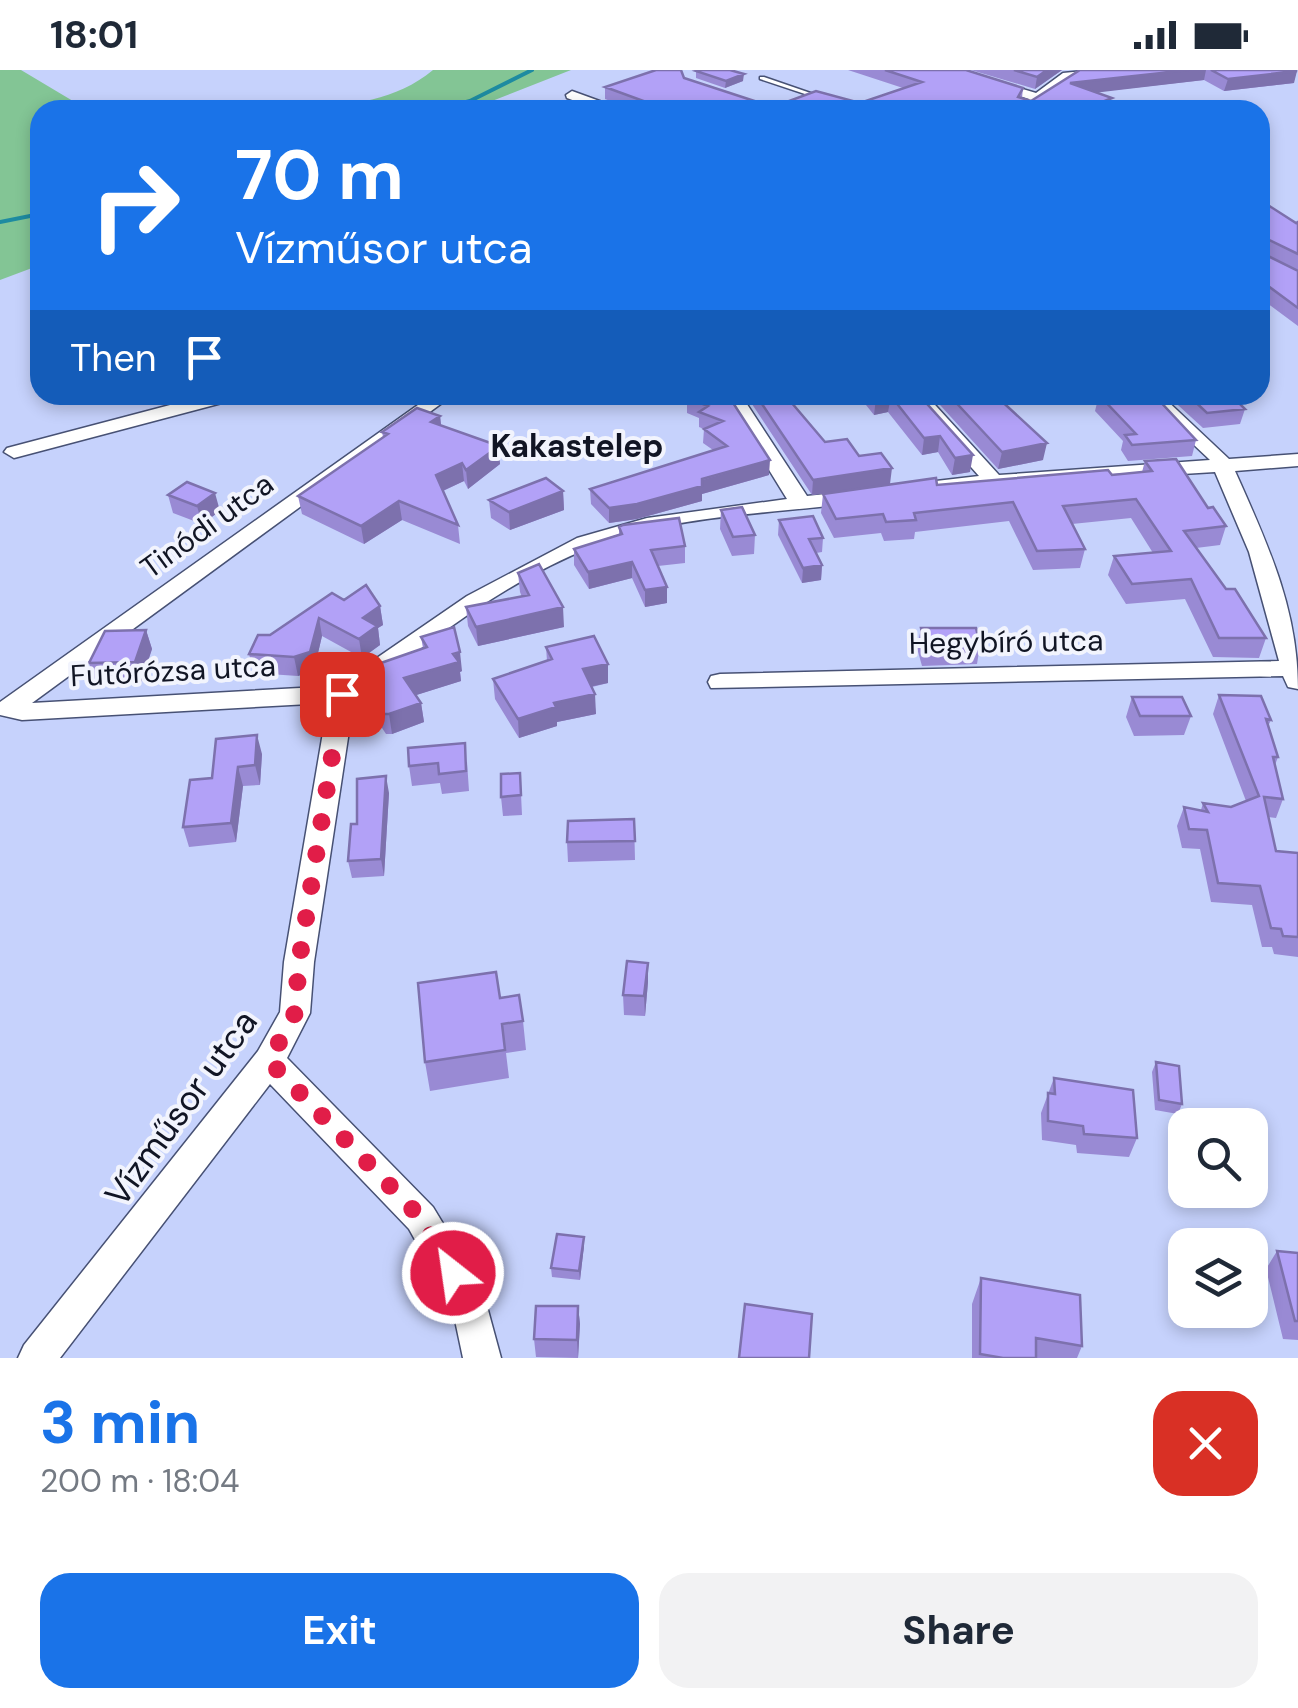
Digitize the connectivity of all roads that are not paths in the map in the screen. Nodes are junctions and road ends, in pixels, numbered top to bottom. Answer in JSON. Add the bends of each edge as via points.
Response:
{"nodes":[{"id":1,"x":945,"y":70,"type":"edge"},
{"id":2,"x":1088,"y":70,"type":"edge"},
{"id":3,"x":1062,"y":73,"type":"edge"},
{"id":4,"x":762,"y":78,"type":"dead end"},
{"id":5,"x":572,"y":96,"type":"dead end"},
{"id":6,"x":583,"y":100,"type":"edge"},
{"id":7,"x":826,"y":100,"type":"edge"},
{"id":8,"x":1020,"y":100,"type":"edge"},
{"id":9,"x":1038,"y":100,"type":"edge"},
{"id":10,"x":192,"y":405,"type":"edge"},
{"id":11,"x":430,"y":405,"type":"edge"},
{"id":12,"x":738,"y":405,"type":"edge"},
{"id":13,"x":925,"y":405,"type":"edge"},
{"id":14,"x":1161,"y":405,"type":"edge"},
{"id":15,"x":14,"y":452,"type":"dead end"},
{"id":16,"x":1298,"y":460,"type":"edge"},
{"id":17,"x":1220,"y":467,"type":"junction"},
{"id":18,"x":992,"y":479,"type":"junction"},
{"id":19,"x":916,"y":489,"type":"edge"},
{"id":20,"x":877,"y":494,"type":"edge"},
{"id":21,"x":800,"y":504,"type":"junction"},
{"id":22,"x":1295,"y":676,"type":"edge"},
{"id":23,"x":720,"y":682,"type":"dead end"},
{"id":24,"x":342,"y":694,"type":"junction"},
{"id":25,"x":7,"y":709,"type":"joint"},
{"id":26,"x":269,"y":1061,"type":"junction"},
{"id":27,"x":37,"y":1358,"type":"edge"},
{"id":28,"x":482,"y":1358,"type":"edge"}],
"edges":[{"from":1,"to":8,"type":"street"},
{"from":2,"to":3,"type":"street"},
{"from":3,"to":9,"type":"street"},
{"from":4,"to":7,"type":"lane"},
{"from":5,"to":6,"type":"street"},
{"from":10,"to":15,"type":"street"},
{"from":11,"to":25,"type":"street","name":"Tinódi utca"},
{"from":12,"to":21,"type":"street"},
{"from":13,"to":18,"type":"street"},
{"from":14,"to":17,"type":"street"},
{"from":16,"to":17,"type":"street"},
{"from":17,"to":18,"type":"street"},
{"from":17,"to":22,"type":"street","via":[[1260,552]]},
{"from":18,"to":19,"type":"street"},
{"from":20,"to":21,"type":"street"},
{"from":21,"to":24,"type":"street","via":[[617,532],[558,554],[466,607]]},
{"from":22,"to":23,"type":"street","name":"Hegybíró utca"},
{"from":24,"to":25,"type":"street","name":"Futórózsa utca"},
{"from":24,"to":26,"type":"street","name":"Vízműsor utca","via":[[295,1013]]},
{"from":26,"to":27,"type":"street","name":"Vízműsor utca"},
{"from":26,"to":28,"type":"street","via":[[421,1218],[469,1300]]}]}
